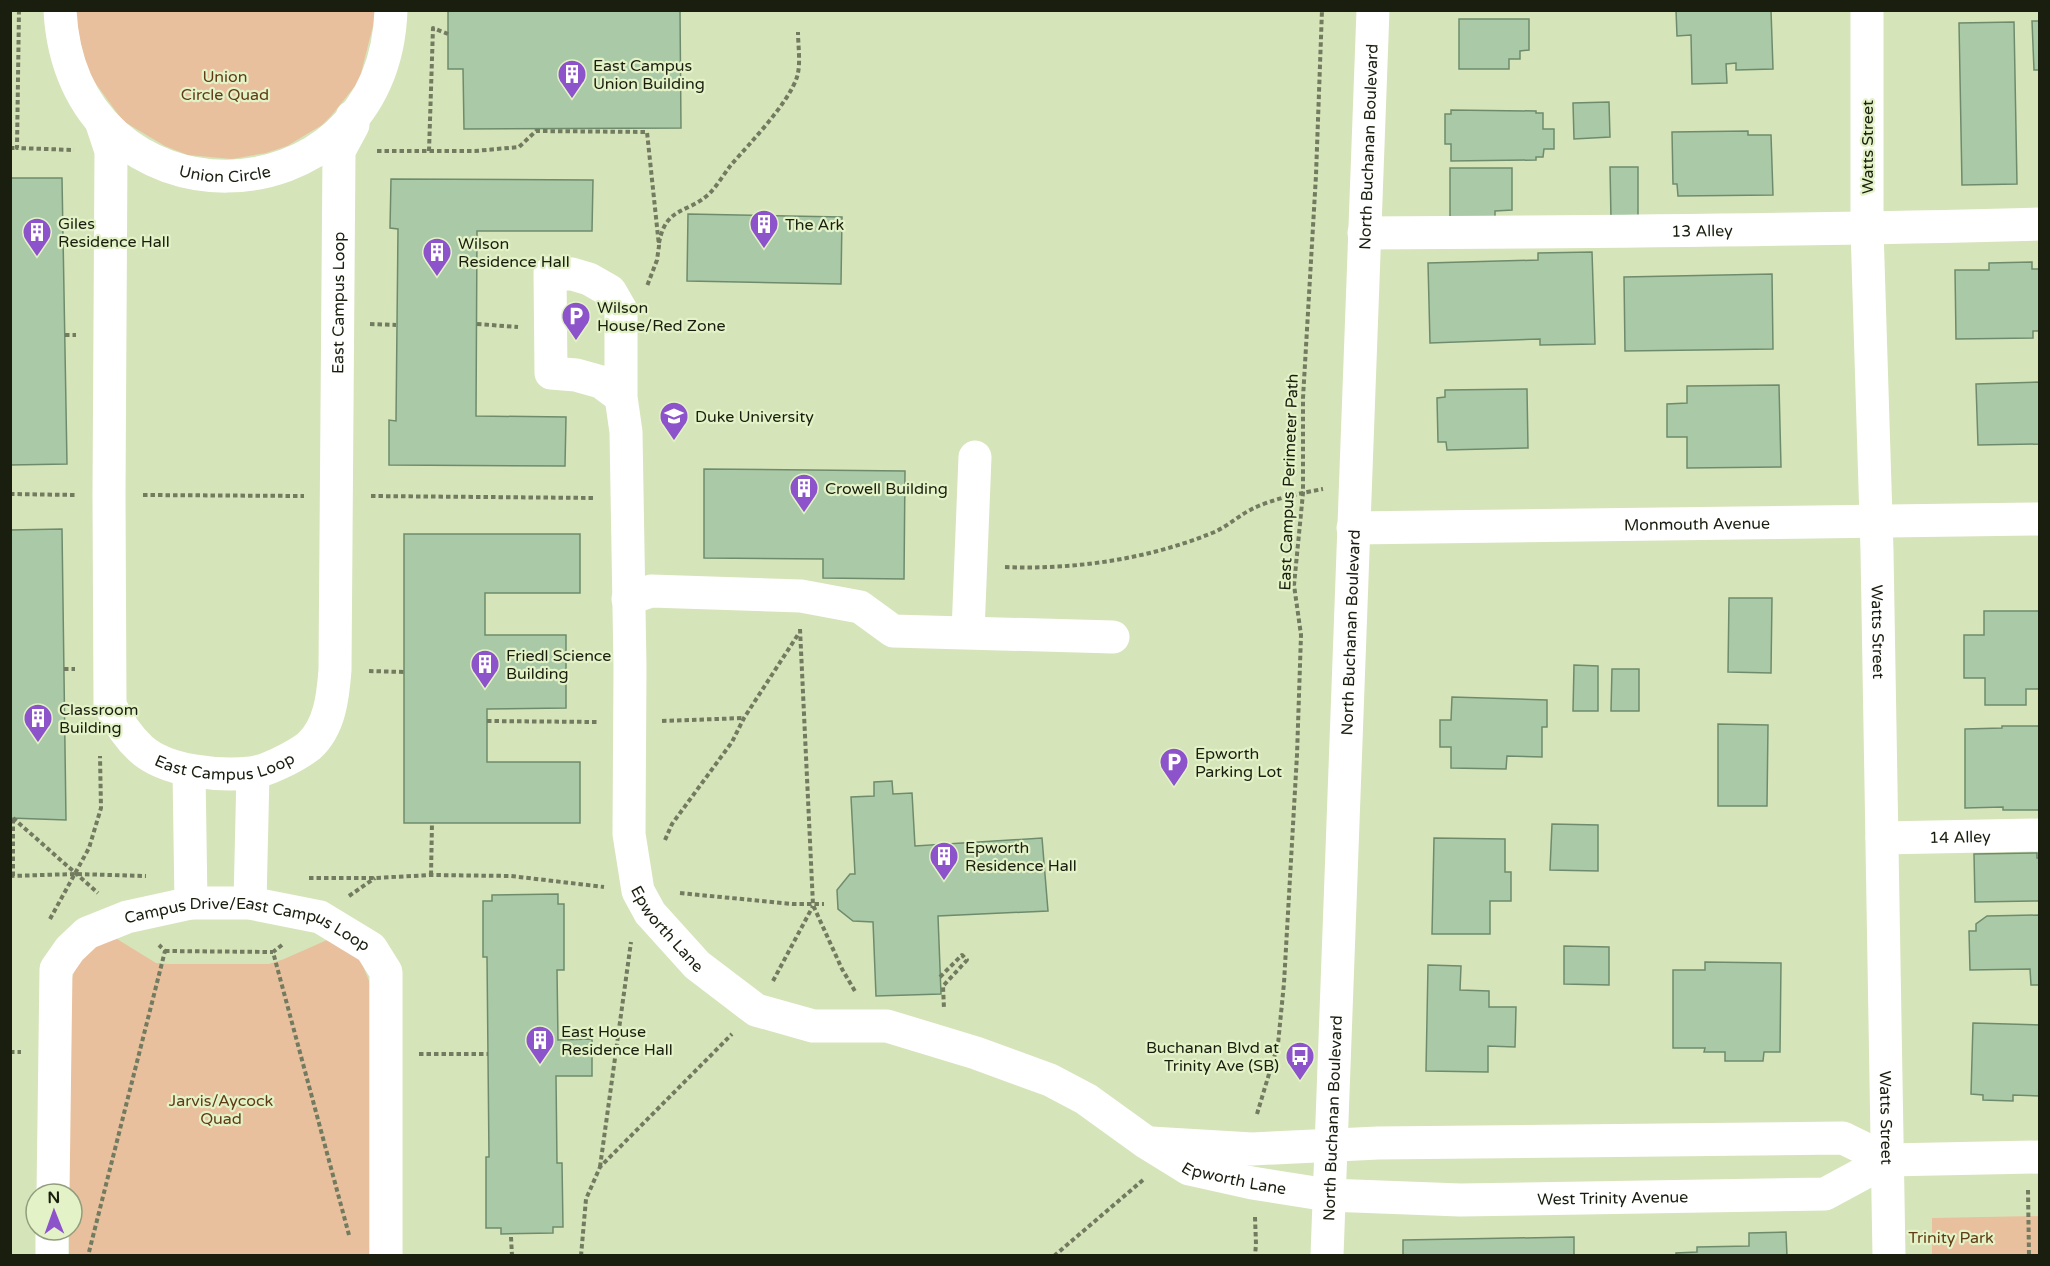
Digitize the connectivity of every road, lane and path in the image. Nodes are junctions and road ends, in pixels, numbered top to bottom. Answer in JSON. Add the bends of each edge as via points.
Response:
{"nodes":[{"id":1,"x":19,"y":10,"type":"edge"},
{"id":2,"x":60,"y":10,"type":"edge"},
{"id":3,"x":391,"y":10,"type":"edge"},
{"id":4,"x":1322,"y":10,"type":"edge"},
{"id":5,"x":1373,"y":10,"type":"edge"},
{"id":6,"x":1867,"y":10,"type":"edge"},
{"id":7,"x":798,"y":32,"type":"dead end"},
{"id":8,"x":448,"y":34,"type":"dead end"},
{"id":9,"x":352,"y":117,"type":"junction"},
{"id":10,"x":100,"y":121,"type":"junction"},
{"id":11,"x":10,"y":148,"type":"edge"},
{"id":12,"x":18,"y":148,"type":"junction"},
{"id":13,"x":429,"y":151,"type":"dead end"},
{"id":14,"x":111,"y":152,"type":"junction"},
{"id":15,"x":2040,"y":224,"type":"edge"},
{"id":16,"x":1867,"y":229,"type":"junction"},
{"id":17,"x":1364,"y":233,"type":"junction"},
{"id":18,"x":659,"y":246,"type":"dead end"},
{"id":19,"x":621,"y":397,"type":"dead end"},
{"id":20,"x":975,"y":457,"type":"dead end"},
{"id":21,"x":1324,"y":489,"type":"dead end"},
{"id":22,"x":1303,"y":493,"type":"junction"},
{"id":23,"x":2040,"y":519,"type":"edge"},
{"id":24,"x":1876,"y":522,"type":"junction"},
{"id":25,"x":1353,"y":528,"type":"junction"},
{"id":26,"x":971,"y":565,"type":"junction"},
{"id":27,"x":801,"y":596,"type":"junction"},
{"id":28,"x":628,"y":599,"type":"junction"},
{"id":29,"x":800,"y":632,"type":"junction"},
{"id":30,"x":969,"y":632,"type":"junction"},
{"id":31,"x":1113,"y":637,"type":"dead end"},
{"id":32,"x":189,"y":771,"type":"junction"},
{"id":33,"x":253,"y":773,"type":"junction"},
{"id":34,"x":432,"y":823,"type":"dead end"},
{"id":35,"x":2040,"y":835,"type":"edge"},
{"id":36,"x":1882,"y":838,"type":"junction"},
{"id":37,"x":663,"y":843,"type":"dead end"},
{"id":38,"x":75,"y":874,"type":"junction"},
{"id":39,"x":431,"y":875,"type":"junction"},
{"id":40,"x":12,"y":876,"type":"edge"},
{"id":41,"x":308,"y":878,"type":"dead end"},
{"id":42,"x":190,"y":890,"type":"junction"},
{"id":43,"x":638,"y":891,"type":"junction"},
{"id":44,"x":677,"y":893,"type":"dead end"},
{"id":45,"x":250,"y":903,"type":"junction"},
{"id":46,"x":824,"y":904,"type":"dead end"},
{"id":47,"x":813,"y":905,"type":"junction"},
{"id":48,"x":127,"y":917,"type":"junction"},
{"id":49,"x":320,"y":917,"type":"junction"},
{"id":50,"x":165,"y":951,"type":"junction"},
{"id":51,"x":273,"y":952,"type":"junction"},
{"id":52,"x":940,"y":977,"type":"dead end"},
{"id":53,"x":858,"y":995,"type":"dead end"},
{"id":54,"x":756,"y":1010,"type":"junction"},
{"id":55,"x":944,"y":1014,"type":"dead end"},
{"id":56,"x":409,"y":1054,"type":"dead end"},
{"id":57,"x":488,"y":1054,"type":"dead end"},
{"id":58,"x":1255,"y":1122,"type":"dead end"},
{"id":59,"x":1147,"y":1143,"type":"junction"},
{"id":60,"x":1330,"y":1147,"type":"junction"},
{"id":61,"x":2040,"y":1157,"type":"edge"},
{"id":62,"x":1888,"y":1160,"type":"junction"},
{"id":63,"x":600,"y":1167,"type":"junction"},
{"id":64,"x":1145,"y":1178,"type":"dead end"},
{"id":65,"x":53,"y":1182,"type":"edge"},
{"id":66,"x":1328,"y":1195,"type":"junction"},
{"id":67,"x":1254,"y":1212,"type":"dead end"},
{"id":68,"x":2028,"y":1216,"type":"dead end"},
{"id":69,"x":511,"y":1237,"type":"dead end"},
{"id":70,"x":352,"y":1244,"type":"dead end"},
{"id":71,"x":88,"y":1256,"type":"edge"},
{"id":72,"x":386,"y":1256,"type":"edge"},
{"id":73,"x":512,"y":1256,"type":"edge"},
{"id":74,"x":581,"y":1256,"type":"edge"},
{"id":75,"x":1054,"y":1256,"type":"edge"},
{"id":76,"x":1255,"y":1256,"type":"edge"},
{"id":77,"x":1327,"y":1256,"type":"edge"},
{"id":78,"x":1889,"y":1256,"type":"edge"},
{"id":79,"x":2029,"y":1256,"type":"edge"}],
"edges":[{"from":1,"to":12,"type":"path"},
{"from":2,"to":10,"type":"street","name":"Union Circle","via":[[66,59],[75,83]]},
{"from":3,"to":9,"type":"street","name":"Union Circle","via":[[379,73]]},
{"from":4,"to":22,"type":"path","name":"East Campus Perimeter Path"},
{"from":5,"to":17,"type":"street","name":"North Buchanan Boulevard"},
{"from":6,"to":16,"type":"street","name":"Watts Street"},
{"from":7,"to":18,"type":"path","via":[[798,72],[775,113],[709,194],[668,220]]},
{"from":8,"to":13,"type":"path","via":[[433,28]]},
{"from":9,"to":10,"type":"street","name":"Union Circle","via":[[330,140],[293,163],[233,177],[210,177],[159,164],[114,135]]},
{"from":9,"to":33,"type":"street","name":"East Campus Loop","via":[[353,125],[339,152],[333,701],[326,722],[310,745]]},
{"from":10,"to":14,"type":"street","name":"East Campus Loop"},
{"from":11,"to":12,"type":"path"},
{"from":12,"to":14,"type":"path"},
{"from":14,"to":32,"type":"street","name":"East Campus Loop","via":[[110,705],[123,730],[143,751]]},
{"from":15,"to":16,"type":"street","name":"13 Alley"},
{"from":16,"to":17,"type":"street","name":"13 Alley"},
{"from":16,"to":24,"type":"street","name":"Watts Street"},
{"from":17,"to":25,"type":"street","name":"North Buchanan Boulevard"},
{"from":19,"to":28,"type":"street","name":"Epworth Lane","via":[[626,432]]},
{"from":20,"to":26,"type":"street"},
{"from":21,"to":22,"type":"path"},
{"from":22,"to":26,"type":"path","via":[[1252,509],[1215,532],[1119,559],[1027,568]]},
{"from":22,"to":58,"type":"path","name":"East Campus Perimeter Path","via":[[1294,585],[1301,635],[1284,983],[1278,1044]]},
{"from":23,"to":24,"type":"street","name":"Monmouth Avenue"},
{"from":24,"to":25,"type":"street","name":"Monmouth Avenue"},
{"from":24,"to":36,"type":"street","name":"Watts Street"},
{"from":25,"to":60,"type":"street","name":"North Buchanan Boulevard"},
{"from":26,"to":30,"type":"street"},
{"from":27,"to":28,"type":"street","via":[[651,591]]},
{"from":27,"to":29,"type":"path"},
{"from":27,"to":30,"type":"street","via":[[860,607],[893,631]]},
{"from":28,"to":43,"type":"street","name":"Epworth Lane","via":[[629,834]]},
{"from":29,"to":37,"type":"path"},
{"from":29,"to":47,"type":"path"},
{"from":30,"to":31,"type":"street"},
{"from":32,"to":33,"type":"street","name":"East Campus Loop"},
{"from":32,"to":42,"type":"street"},
{"from":33,"to":45,"type":"street"},
{"from":34,"to":39,"type":"path"},
{"from":35,"to":36,"type":"street","name":"14 Alley"},
{"from":36,"to":62,"type":"street","name":"Watts Street"},
{"from":38,"to":40,"type":"path"},
{"from":38,"to":40,"type":"path","via":[[13,818]]},
{"from":38,"to":42,"type":"path"},
{"from":38,"to":48,"type":"path"},
{"from":39,"to":41,"type":"path"},
{"from":39,"to":43,"type":"path","via":[[511,876]]},
{"from":42,"to":45,"type":"street","name":"Campus Drive/East Campus Loop"},
{"from":42,"to":48,"type":"street","name":"Campus Drive/East Campus Loop"},
{"from":43,"to":54,"type":"street","name":"Epworth Lane","via":[[650,914],[697,966]]},
{"from":43,"to":63,"type":"path"},
{"from":44,"to":47,"type":"path"},
{"from":45,"to":49,"type":"street","name":"Campus Drive/East Campus Loop"},
{"from":46,"to":47,"type":"path"},
{"from":47,"to":53,"type":"path"},
{"from":47,"to":54,"type":"path"},
{"from":48,"to":50,"type":"path"},
{"from":48,"to":65,"type":"street","name":"Campus Drive/East Campus Loop","via":[[87,933],[56,969]]},
{"from":49,"to":51,"type":"path"},
{"from":49,"to":72,"type":"street","name":"Campus Drive/East Campus Loop","via":[[370,948],[386,972]]},
{"from":50,"to":51,"type":"path"},
{"from":50,"to":71,"type":"path"},
{"from":51,"to":70,"type":"path"},
{"from":52,"to":55,"type":"path","via":[[962,955],[967,960],[943,986]]},
{"from":54,"to":59,"type":"street","name":"Epworth Lane","via":[[813,1026],[887,1026],[976,1053],[1050,1080],[1086,1099]]},
{"from":54,"to":63,"type":"path"},
{"from":56,"to":57,"type":"path"},
{"from":59,"to":60,"type":"street","name":"Epworth Lane","via":[[1252,1149]]},
{"from":59,"to":66,"type":"street","name":"Epworth Lane","via":[[1189,1169]]},
{"from":60,"to":62,"type":"street","name":"West Trinity Avenue","via":[[1378,1143],[1843,1138]]},
{"from":60,"to":66,"type":"street","name":"North Buchanan Boulevard"},
{"from":61,"to":62,"type":"street","name":"West Trinity Avenue"},
{"from":62,"to":66,"type":"street","name":"West Trinity Avenue","via":[[1825,1194],[1460,1200]]},
{"from":62,"to":78,"type":"street","name":"Watts Street"},
{"from":63,"to":74,"type":"path","via":[[586,1199]]},
{"from":64,"to":75,"type":"path"},
{"from":66,"to":77,"type":"street","name":"North Buchanan Boulevard"},
{"from":67,"to":76,"type":"path"},
{"from":68,"to":79,"type":"path"},
{"from":69,"to":73,"type":"path"}]}
